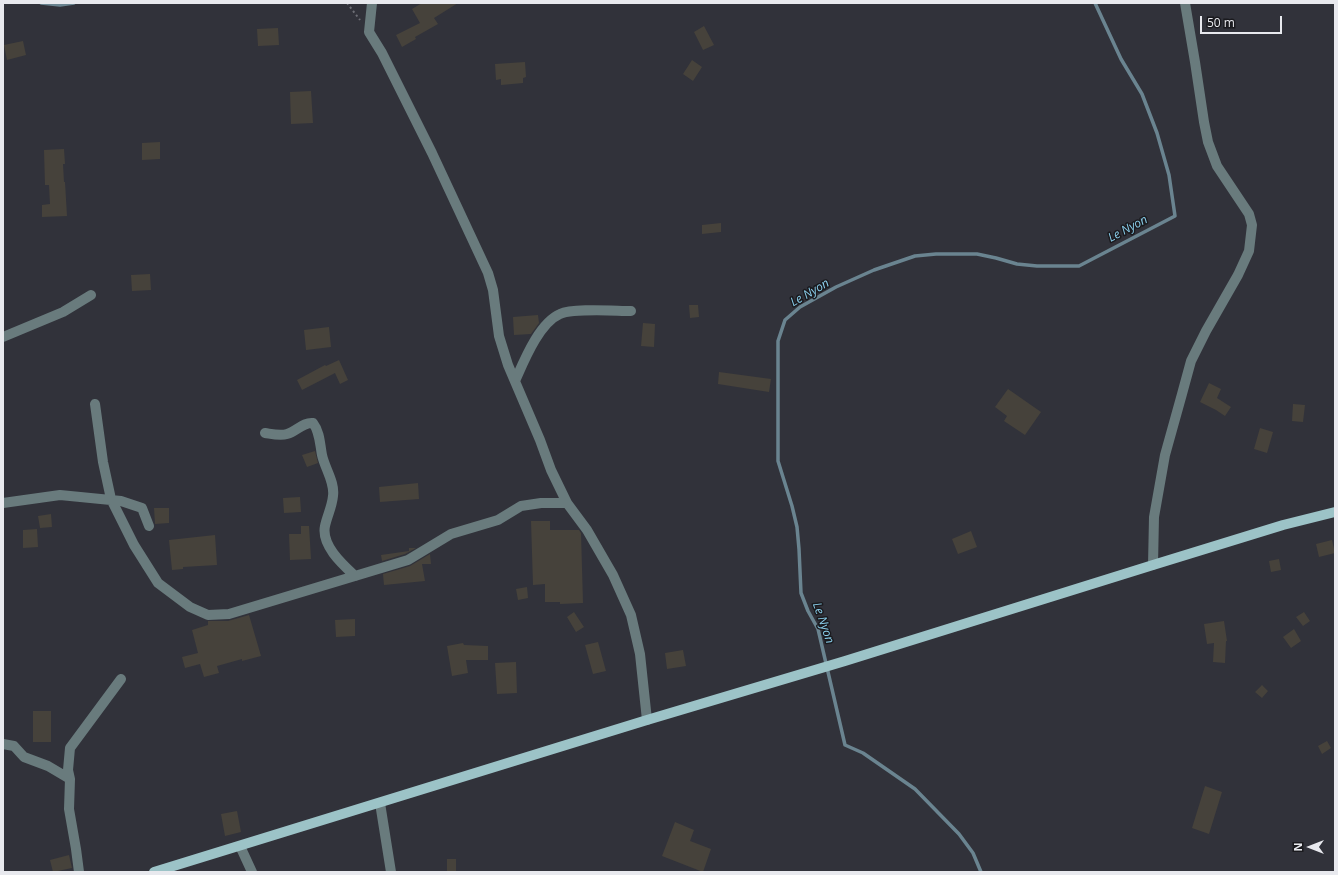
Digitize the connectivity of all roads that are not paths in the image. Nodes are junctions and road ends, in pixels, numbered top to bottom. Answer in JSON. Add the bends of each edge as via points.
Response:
{"nodes":[{"id":1,"x":372,"y":3,"type":"edge"},
{"id":2,"x":1185,"y":3,"type":"edge"},
{"id":3,"x":91,"y":295,"type":"dead end"},
{"id":4,"x":631,"y":310,"type":"dead end"},
{"id":5,"x":3,"y":337,"type":"edge"},
{"id":6,"x":515,"y":381,"type":"junction"},
{"id":7,"x":95,"y":404,"type":"dead end"},
{"id":8,"x":265,"y":433,"type":"dead end"},
{"id":9,"x":111,"y":499,"type":"junction"},
{"id":10,"x":3,"y":503,"type":"edge"},
{"id":11,"x":567,"y":503,"type":"junction"},
{"id":12,"x":1335,"y":512,"type":"edge"},
{"id":13,"x":149,"y":526,"type":"dead end"},
{"id":14,"x":1152,"y":565,"type":"junction"},
{"id":15,"x":355,"y":576,"type":"junction"},
{"id":16,"x":122,"y":679,"type":"dead end"},
{"id":17,"x":647,"y":720,"type":"junction"},
{"id":18,"x":3,"y":744,"type":"edge"},
{"id":19,"x":70,"y":779,"type":"junction"},
{"id":20,"x":380,"y":803,"type":"junction"},
{"id":21,"x":240,"y":846,"type":"junction"},
{"id":22,"x":78,"y":872,"type":"edge"},
{"id":23,"x":154,"y":872,"type":"edge"},
{"id":24,"x":252,"y":872,"type":"edge"},
{"id":25,"x":391,"y":872,"type":"edge"}],
"edges":[{"from":1,"to":6,"type":"street","via":[[369,32],[429,147],[485,266],[493,290],[499,336]]},
{"from":2,"to":14,"type":"street","via":[[1208,142],[1217,166],[1248,214],[1252,230],[1249,251],[1238,275],[1191,361],[1165,455],[1154,517]]},
{"from":3,"to":5,"type":"street","via":[[63,312]]},
{"from":4,"to":6,"type":"street","via":[[561,313],[548,321],[526,355]]},
{"from":6,"to":11,"type":"street"},
{"from":7,"to":9,"type":"street","via":[[102,462]]},
{"from":8,"to":15,"type":"street","via":[[288,434],[308,423],[313,423],[317,428],[322,457],[334,496],[324,527],[326,540],[341,564]]},
{"from":9,"to":10,"type":"street","via":[[60,495]]},
{"from":9,"to":13,"type":"street","via":[[142,508]]},
{"from":9,"to":15,"type":"street","via":[[134,545],[158,583],[190,607],[208,614],[229,614]]},
{"from":11,"to":15,"type":"street","via":[[521,506],[498,520],[451,534],[408,560]]},
{"from":11,"to":17,"type":"street","via":[[587,530],[613,574],[631,615],[640,654]]},
{"from":12,"to":14,"type":"main road"},
{"from":14,"to":17,"type":"main road"},
{"from":16,"to":19,"type":"street","via":[[70,748]]},
{"from":17,"to":20,"type":"main road"},
{"from":18,"to":19,"type":"street","via":[[14,746],[24,757],[48,766]]},
{"from":19,"to":22,"type":"street","via":[[69,809]]},
{"from":20,"to":21,"type":"main road"},
{"from":20,"to":25,"type":"street"},
{"from":21,"to":23,"type":"main road"},
{"from":21,"to":24,"type":"street"}]}
